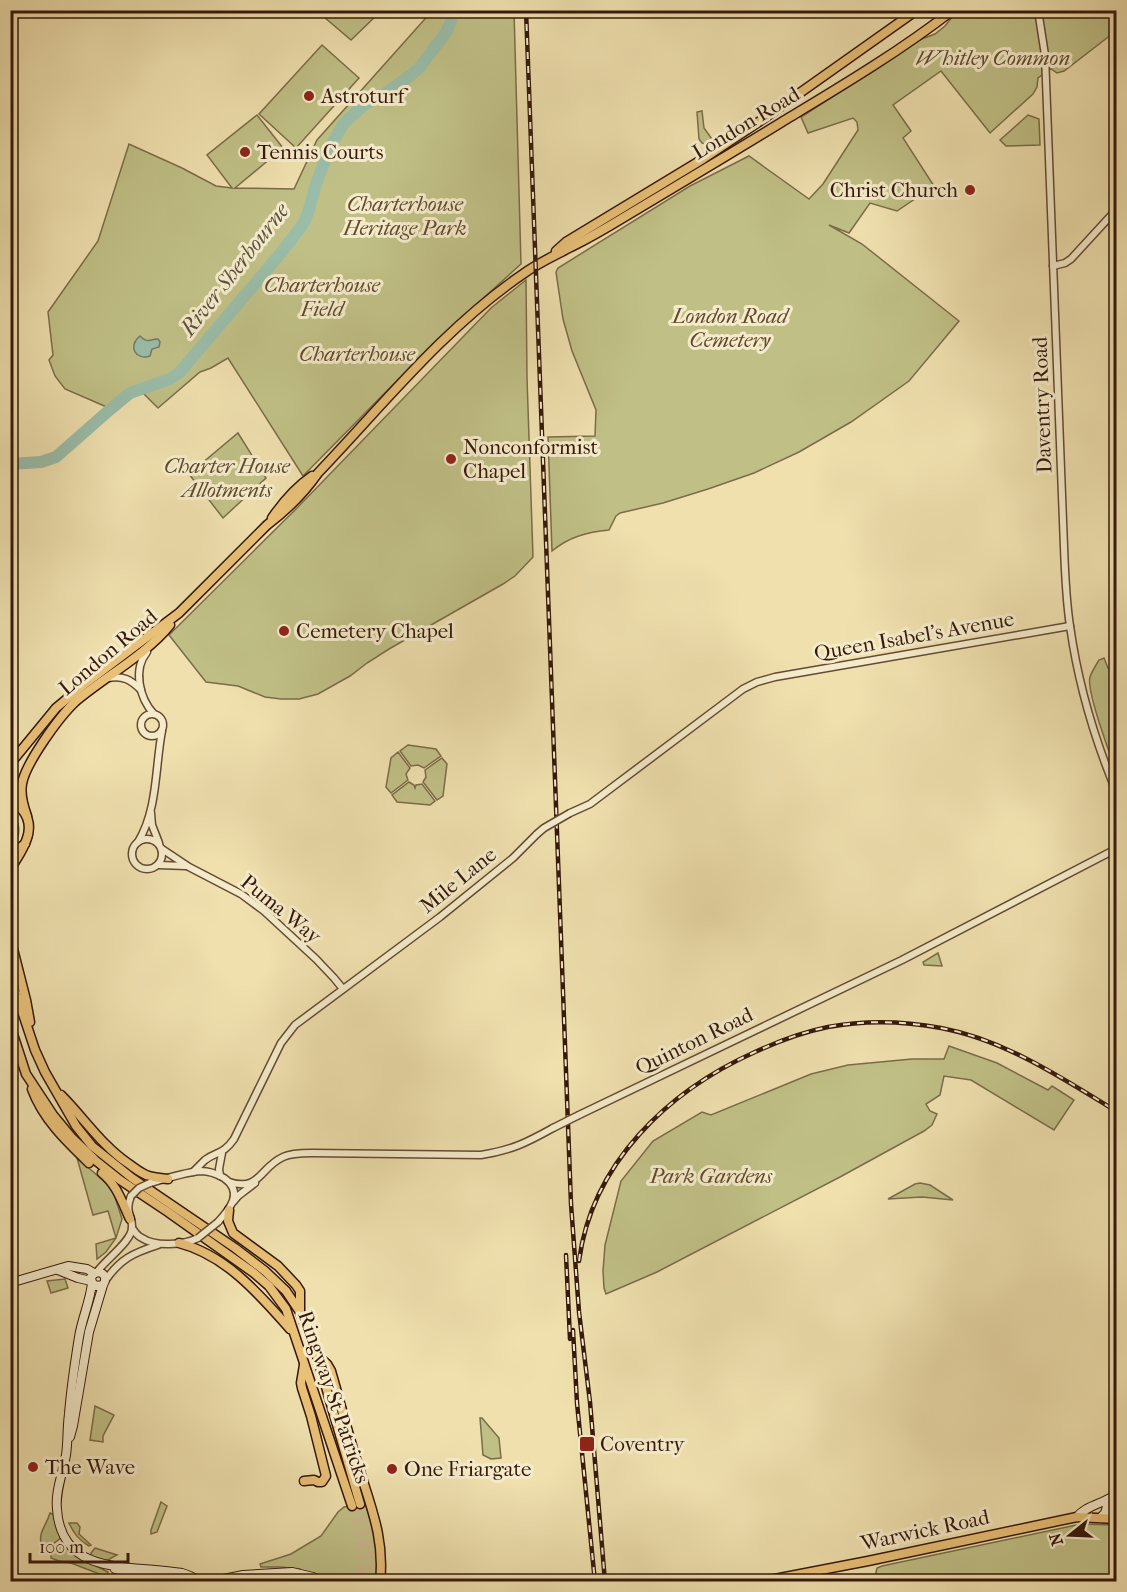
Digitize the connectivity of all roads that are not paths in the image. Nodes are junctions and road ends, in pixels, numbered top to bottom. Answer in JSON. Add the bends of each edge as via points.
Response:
{"nodes":[{"id":1,"x":918,"y":10,"type":"edge"},
{"id":2,"x":953,"y":10,"type":"edge"},
{"id":3,"x":1038,"y":10,"type":"edge"},
{"id":4,"x":1116,"y":210,"type":"edge"},
{"id":5,"x":552,"y":256,"type":"junction"},
{"id":6,"x":1053,"y":266,"type":"junction"},
{"id":7,"x":179,"y":613,"type":"junction"},
{"id":8,"x":1070,"y":626,"type":"junction"},
{"id":9,"x":165,"y":631,"type":"junction"},
{"id":10,"x":106,"y":678,"type":"junction"},
{"id":11,"x":765,"y":680,"type":"joint"},
{"id":12,"x":141,"y":691,"type":"junction"},
{"id":13,"x":144,"y":700,"type":"junction"},
{"id":14,"x":154,"y":714,"type":"junction"},
{"id":15,"x":144,"y":717,"type":"junction"},
{"id":16,"x":162,"y":731,"type":"junction"},
{"id":17,"x":147,"y":735,"type":"junction"},
{"id":18,"x":158,"y":756,"type":"junction"},
{"id":19,"x":10,"y":764,"type":"edge"},
{"id":20,"x":1116,"y":791,"type":"edge"},
{"id":21,"x":10,"y":800,"type":"edge"},
{"id":22,"x":150,"y":809,"type":"junction"},
{"id":23,"x":27,"y":816,"type":"junction"},
{"id":24,"x":138,"y":842,"type":"junction"},
{"id":25,"x":25,"y":844,"type":"junction"},
{"id":26,"x":160,"y":846,"type":"junction"},
{"id":27,"x":1116,"y":849,"type":"edge"},
{"id":28,"x":10,"y":854,"type":"edge"},
{"id":29,"x":159,"y":865,"type":"junction"},
{"id":30,"x":189,"y":867,"type":"junction"},
{"id":31,"x":10,"y":869,"type":"edge"},
{"id":32,"x":10,"y":937,"type":"edge"},
{"id":33,"x":10,"y":975,"type":"edge"},
{"id":34,"x":343,"y":989,"type":"junction"},
{"id":35,"x":10,"y":1025,"type":"edge"},
{"id":36,"x":33,"y":1040,"type":"junction"},
{"id":37,"x":26,"y":1074,"type":"junction"},
{"id":38,"x":54,"y":1088,"type":"junction"},
{"id":39,"x":222,"y":1153,"type":"junction"},
{"id":40,"x":265,"y":1171,"type":"junction"},
{"id":41,"x":193,"y":1172,"type":"junction"},
{"id":42,"x":220,"y":1176,"type":"junction"},
{"id":43,"x":168,"y":1179,"type":"junction"},
{"id":44,"x":229,"y":1182,"type":"junction"},
{"id":45,"x":230,"y":1208,"type":"junction"},
{"id":46,"x":170,"y":1209,"type":"junction"},
{"id":47,"x":131,"y":1223,"type":"junction"},
{"id":48,"x":179,"y":1243,"type":"junction"},
{"id":49,"x":161,"y":1244,"type":"junction"},
{"id":50,"x":93,"y":1277,"type":"junction"},
{"id":51,"x":10,"y":1283,"type":"edge"},
{"id":52,"x":104,"y":1283,"type":"junction"},
{"id":53,"x":300,"y":1312,"type":"junction"},
{"id":54,"x":292,"y":1332,"type":"junction"},
{"id":55,"x":317,"y":1356,"type":"junction"},
{"id":56,"x":304,"y":1365,"type":"junction"},
{"id":57,"x":67,"y":1447,"type":"junction"},
{"id":58,"x":304,"y":1481,"type":"dead end"},
{"id":59,"x":1113,"y":1497,"type":"edge"},
{"id":60,"x":1106,"y":1509,"type":"junction"},
{"id":61,"x":1077,"y":1517,"type":"junction"},
{"id":62,"x":1100,"y":1518,"type":"junction"},
{"id":63,"x":1116,"y":1518,"type":"edge"},
{"id":64,"x":221,"y":1580,"type":"edge"},
{"id":65,"x":196,"y":1581,"type":"edge"},
{"id":66,"x":209,"y":1581,"type":"edge"},
{"id":67,"x":325,"y":1581,"type":"edge"},
{"id":68,"x":380,"y":1581,"type":"edge"},
{"id":69,"x":758,"y":1581,"type":"edge"}],
"edges":[{"from":1,"to":5,"type":"main road","name":"London Road","via":[[763,119],[575,236]]},
{"from":2,"to":5,"type":"main road","name":"London Road","via":[[822,98]]},
{"from":3,"to":6,"type":"street","name":"Daventry Road","via":[[1045,55]]},
{"from":4,"to":6,"type":"street","via":[[1071,259]]},
{"from":5,"to":7,"type":"main road","name":"London Road","via":[[485,301],[442,342]]},
{"from":6,"to":8,"type":"street","name":"Daventry Road"},
{"from":7,"to":9,"type":"main road","name":"London Road"},
{"from":7,"to":19,"type":"main road","name":"London Road","via":[[57,708]]},
{"from":8,"to":11,"type":"street","name":"Queen Isabel's Avenue"},
{"from":8,"to":20,"type":"street","name":"Daventry Road","via":[[1090,720]]},
{"from":9,"to":10,"type":"main road","name":"London Road"},
{"from":9,"to":12,"type":"street","via":[[142,658]]},
{"from":10,"to":12,"type":"street","via":[[127,678]]},
{"from":10,"to":23,"type":"main road","name":"London Road","via":[[66,710],[29,765],[21,788]]},
{"from":11,"to":34,"type":"street","name":"Mile Lane","bridge":true,"via":[[743,689],[590,804],[544,828],[440,917]]},
{"from":12,"to":13,"type":"street"},
{"from":13,"to":14,"type":"street"},
{"from":13,"to":15,"type":"street"},
{"from":14,"to":15,"type":"street"},
{"from":14,"to":16,"type":"street","via":[[163,722]]},
{"from":15,"to":17,"type":"street","via":[[142,728]]},
{"from":16,"to":17,"type":"street","via":[[155,736]]},
{"from":16,"to":18,"type":"street"},
{"from":17,"to":18,"type":"street"},
{"from":18,"to":22,"type":"street"},
{"from":21,"to":23,"type":"main road"},
{"from":22,"to":24,"type":"street"},
{"from":22,"to":26,"type":"street"},
{"from":23,"to":25,"type":"main road","name":"London Road","via":[[30,831]]},
{"from":24,"to":26,"type":"street","via":[[149,839]]},
{"from":24,"to":29,"type":"street","via":[[132,851],[136,865],[148,870]]},
{"from":25,"to":28,"type":"main road"},
{"from":25,"to":31,"type":"main road"},
{"from":26,"to":29,"type":"street"},
{"from":26,"to":30,"type":"street","name":"Puma Way"},
{"from":27,"to":40,"type":"street","name":"Quinton Road","bridge":true,"via":[[902,960],[523,1145],[481,1155],[312,1153],[283,1157]]},
{"from":29,"to":30,"type":"street","name":"Puma Way"},
{"from":30,"to":34,"type":"street","name":"Puma Way","via":[[264,911]]},
{"from":32,"to":36,"type":"main road"},
{"from":33,"to":36,"type":"main road"},
{"from":34,"to":39,"type":"street","name":"Mile Lane","via":[[288,1032],[234,1139]]},
{"from":35,"to":37,"type":"main road"},
{"from":36,"to":38,"type":"main road"},
{"from":37,"to":46,"type":"main road","via":[[72,1138],[94,1160]]},
{"from":37,"to":47,"type":"main road","via":[[40,1108],[74,1148],[112,1182]]},
{"from":38,"to":43,"type":"main road","via":[[122,1160],[151,1177]]},
{"from":38,"to":46,"type":"main road","via":[[93,1146]]},
{"from":39,"to":41,"type":"street","name":"Mile Lane","via":[[206,1159]]},
{"from":39,"to":42,"type":"street","name":"Mile Lane"},
{"from":40,"to":44,"type":"street","name":"Quinton Road","via":[[249,1184]]},
{"from":40,"to":45,"type":"street","name":"Quinton Road"},
{"from":41,"to":42,"type":"street"},
{"from":41,"to":43,"type":"street"},
{"from":42,"to":44,"type":"street"},
{"from":43,"to":47,"type":"street","bridge":true,"via":[[139,1188],[131,1196]]},
{"from":44,"to":45,"type":"street","via":[[234,1191]]},
{"from":45,"to":48,"type":"street","bridge":true,"via":[[198,1238]]},
{"from":45,"to":53,"type":"main road","via":[[228,1221],[232,1233],[278,1266],[296,1285],[300,1291]]},
{"from":46,"to":53,"type":"main road","name":"Ringway St Patricks","via":[[265,1271],[284,1288]]},
{"from":46,"to":54,"type":"main road","name":"Ringway St Patricks","via":[[268,1286],[286,1309]]},
{"from":47,"to":49,"type":"street","via":[[141,1238]]},
{"from":47,"to":50,"type":"street","via":[[126,1241]]},
{"from":48,"to":49,"type":"street"},
{"from":48,"to":54,"type":"main road","via":[[201,1250],[235,1273]]},
{"from":49,"to":52,"type":"street","via":[[127,1257]]},
{"from":50,"to":51,"type":"main road","via":[[58,1270]]},
{"from":50,"to":52,"type":"main road","via":[[96,1287]]},
{"from":50,"to":52,"type":"main road","via":[[103,1273]]},
{"from":50,"to":57,"type":"main road","via":[[79,1337]]},
{"from":52,"to":57,"type":"main road","via":[[89,1332]]},
{"from":53,"to":55,"type":"main road","name":"Ringway St Patricks"},
{"from":54,"to":56,"type":"main road","name":"Ringway St Patricks"},
{"from":55,"to":56,"type":"main road","name":"Ringway St Patricks","via":[[356,1505]]},
{"from":55,"to":68,"type":"main road","via":[[331,1371],[371,1503],[382,1555]]},
{"from":56,"to":58,"type":"main road","via":[[301,1383],[326,1476],[322,1482]]},
{"from":57,"to":65,"type":"main road","via":[[57,1498],[58,1519],[72,1547],[90,1560],[122,1571]]},
{"from":59,"to":60,"type":"main road"},
{"from":59,"to":61,"type":"main road","via":[[1082,1510]]},
{"from":60,"to":62,"type":"main road"},
{"from":60,"to":63,"type":"main road"},
{"from":61,"to":62,"type":"main road","name":"Warwick Road"},
{"from":61,"to":69,"type":"main road","name":"Warwick Road"},
{"from":62,"to":63,"type":"main road","name":"Warwick Road"},
{"from":64,"to":66,"type":"main road"},
{"from":64,"to":67,"type":"main road","via":[[292,1572]]}]}
